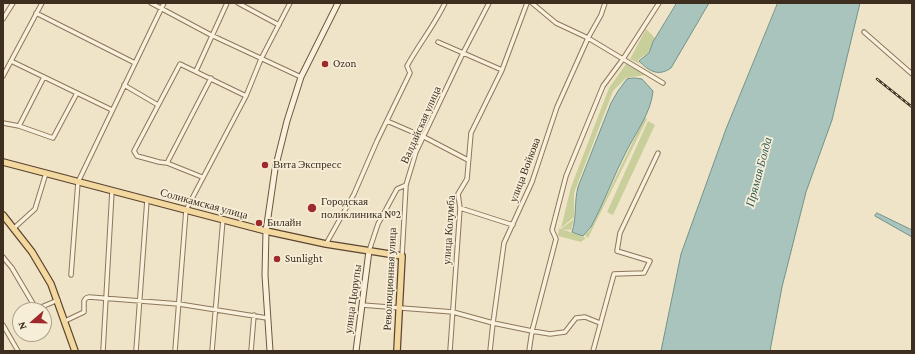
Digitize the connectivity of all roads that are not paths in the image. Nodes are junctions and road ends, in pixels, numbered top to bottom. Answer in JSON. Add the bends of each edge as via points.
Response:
{"nodes":[{"id":1,"x":13,"y":3,"type":"edge"},
{"id":2,"x":42,"y":3,"type":"edge"},
{"id":3,"x":151,"y":3,"type":"edge"},
{"id":4,"x":164,"y":3,"type":"edge"},
{"id":5,"x":227,"y":3,"type":"edge"},
{"id":6,"x":238,"y":3,"type":"edge"},
{"id":7,"x":290,"y":3,"type":"edge"},
{"id":8,"x":338,"y":3,"type":"edge"},
{"id":9,"x":445,"y":3,"type":"edge"},
{"id":10,"x":489,"y":3,"type":"edge"},
{"id":11,"x":527,"y":3,"type":"edge"},
{"id":12,"x":605,"y":3,"type":"edge"},
{"id":13,"x":659,"y":3,"type":"edge"},
{"id":14,"x":534,"y":4,"type":"edge"},
{"id":15,"x":248,"y":5,"type":"edge"},
{"id":16,"x":161,"y":8,"type":"junction"},
{"id":17,"x":36,"y":13,"type":"junction"},
{"id":18,"x":3,"y":19,"type":"edge"},
{"id":19,"x":279,"y":24,"type":"junction"},
{"id":20,"x":864,"y":32,"type":"dead end"},
{"id":21,"x":211,"y":35,"type":"junction"},
{"id":22,"x":588,"y":38,"type":"junction"},
{"id":23,"x":438,"y":42,"type":"dead end"},
{"id":24,"x":463,"y":53,"type":"junction"},
{"id":25,"x":261,"y":59,"type":"junction"},
{"id":26,"x":623,"y":59,"type":"junction"},
{"id":27,"x":11,"y":61,"type":"junction"},
{"id":28,"x":135,"y":63,"type":"junction"},
{"id":29,"x":502,"y":70,"type":"junction"},
{"id":30,"x":196,"y":71,"type":"junction"},
{"id":31,"x":912,"y":74,"type":"edge"},
{"id":32,"x":3,"y":76,"type":"edge"},
{"id":33,"x":44,"y":77,"type":"junction"},
{"id":34,"x":301,"y":77,"type":"junction"},
{"id":35,"x":211,"y":78,"type":"junction"},
{"id":36,"x":663,"y":83,"type":"dead end"},
{"id":37,"x":124,"y":85,"type":"junction"},
{"id":38,"x":77,"y":93,"type":"junction"},
{"id":39,"x":246,"y":96,"type":"junction"},
{"id":40,"x":158,"y":105,"type":"junction"},
{"id":41,"x":112,"y":110,"type":"junction"},
{"id":42,"x":387,"y":121,"type":"junction"},
{"id":43,"x":3,"y":123,"type":"edge"},
{"id":44,"x":19,"y":126,"type":"junction"},
{"id":45,"x":424,"y":137,"type":"junction"},
{"id":46,"x":658,"y":153,"type":"dead end"},
{"id":47,"x":468,"y":160,"type":"junction"},
{"id":48,"x":3,"y":162,"type":"edge"},
{"id":49,"x":168,"y":163,"type":"junction"},
{"id":50,"x":46,"y":173,"type":"junction"},
{"id":51,"x":202,"y":177,"type":"junction"},
{"id":52,"x":78,"y":182,"type":"junction"},
{"id":53,"x":406,"y":185,"type":"junction"},
{"id":54,"x":112,"y":191,"type":"junction"},
{"id":55,"x":146,"y":200,"type":"junction"},
{"id":56,"x":460,"y":208,"type":"junction"},
{"id":57,"x":186,"y":210,"type":"junction"},
{"id":58,"x":3,"y":215,"type":"edge"},
{"id":59,"x":223,"y":219,"type":"junction"},
{"id":60,"x":5,"y":222,"type":"edge"},
{"id":61,"x":513,"y":225,"type":"junction"},
{"id":62,"x":13,"y":229,"type":"junction"},
{"id":63,"x":266,"y":231,"type":"junction"},
{"id":64,"x":326,"y":244,"type":"junction"},
{"id":65,"x":369,"y":250,"type":"junction"},
{"id":66,"x":402,"y":256,"type":"junction"},
{"id":67,"x":3,"y":257,"type":"edge"},
{"id":68,"x":71,"y":275,"type":"dead end"},
{"id":69,"x":105,"y":299,"type":"junction"},
{"id":70,"x":58,"y":300,"type":"junction"},
{"id":71,"x":140,"y":300,"type":"junction"},
{"id":72,"x":179,"y":304,"type":"junction"},
{"id":73,"x":362,"y":305,"type":"junction"},
{"id":74,"x":398,"y":307,"type":"junction"},
{"id":75,"x":216,"y":310,"type":"junction"},
{"id":76,"x":452,"y":312,"type":"junction"},
{"id":77,"x":254,"y":316,"type":"junction"},
{"id":78,"x":267,"y":318,"type":"junction"},
{"id":79,"x":65,"y":321,"type":"junction"},
{"id":80,"x":492,"y":323,"type":"junction"},
{"id":81,"x":600,"y":323,"type":"junction"},
{"id":82,"x":3,"y":325,"type":"edge"},
{"id":83,"x":532,"y":331,"type":"junction"},
{"id":84,"x":18,"y":351,"type":"edge"},
{"id":85,"x":75,"y":351,"type":"edge"},
{"id":86,"x":103,"y":351,"type":"edge"},
{"id":87,"x":136,"y":351,"type":"edge"},
{"id":88,"x":175,"y":351,"type":"edge"},
{"id":89,"x":212,"y":351,"type":"edge"},
{"id":90,"x":251,"y":351,"type":"edge"},
{"id":91,"x":270,"y":351,"type":"edge"},
{"id":92,"x":356,"y":351,"type":"edge"},
{"id":93,"x":396,"y":351,"type":"edge"},
{"id":94,"x":450,"y":351,"type":"edge"},
{"id":95,"x":490,"y":351,"type":"edge"},
{"id":96,"x":529,"y":351,"type":"edge"},
{"id":97,"x":592,"y":351,"type":"edge"}],
"edges":[{"from":1,"to":18,"type":"street"},
{"from":2,"to":17,"type":"street"},
{"from":3,"to":16,"type":"street"},
{"from":4,"to":16,"type":"street"},
{"from":5,"to":21,"type":"street"},
{"from":6,"to":15,"type":"street"},
{"from":7,"to":19,"type":"street"},
{"from":8,"to":34,"type":"street"},
{"from":9,"to":42,"type":"street","via":[[407,66],[410,74]]},
{"from":10,"to":24,"type":"street","name":"Валдайская улица"},
{"from":11,"to":29,"type":"street","name":"улица Колумба"},
{"from":12,"to":22,"type":"street","name":"улица Войкова"},
{"from":13,"to":26,"type":"street"},
{"from":14,"to":22,"type":"street","via":[[556,23]]},
{"from":15,"to":19,"type":"street"},
{"from":16,"to":21,"type":"street"},
{"from":16,"to":28,"type":"street"},
{"from":17,"to":27,"type":"street"},
{"from":17,"to":28,"type":"street"},
{"from":19,"to":25,"type":"street"},
{"from":20,"to":31,"type":"street"},
{"from":21,"to":25,"type":"street"},
{"from":21,"to":30,"type":"street"},
{"from":22,"to":26,"type":"street"},
{"from":22,"to":61,"type":"street","name":"улица Войкова","via":[[557,108],[532,182]]},
{"from":23,"to":24,"type":"street"},
{"from":24,"to":29,"type":"street"},
{"from":24,"to":45,"type":"street","name":"Валдайская улица"},
{"from":25,"to":34,"type":"street"},
{"from":25,"to":39,"type":"street"},
{"from":26,"to":36,"type":"street"},
{"from":26,"to":83,"type":"street","via":[[603,86],[566,176],[552,230],[556,238]]},
{"from":27,"to":32,"type":"street"},
{"from":27,"to":33,"type":"street"},
{"from":28,"to":37,"type":"street"},
{"from":29,"to":47,"type":"street","name":"улица Колумба","via":[[471,133]]},
{"from":30,"to":35,"type":"street"},
{"from":30,"to":40,"type":"street","via":[[180,64]]},
{"from":33,"to":38,"type":"street"},
{"from":33,"to":44,"type":"street"},
{"from":34,"to":63,"type":"street","via":[[276,169]]},
{"from":35,"to":39,"type":"street"},
{"from":35,"to":49,"type":"street"},
{"from":37,"to":40,"type":"street"},
{"from":37,"to":41,"type":"street"},
{"from":38,"to":41,"type":"street"},
{"from":38,"to":44,"type":"street","via":[[53,138]]},
{"from":39,"to":51,"type":"street"},
{"from":40,"to":49,"type":"street","via":[[134,151],[137,156]]},
{"from":41,"to":52,"type":"street"},
{"from":42,"to":45,"type":"street"},
{"from":42,"to":64,"type":"street","via":[[354,194]]},
{"from":43,"to":44,"type":"street"},
{"from":45,"to":47,"type":"street"},
{"from":45,"to":53,"type":"street","name":"Валдайская улица","via":[[416,152]]},
{"from":46,"to":81,"type":"street","via":[[620,233],[617,252],[650,262],[644,273],[614,274]]},
{"from":47,"to":56,"type":"street","name":"улица Колумба","via":[[467,179],[458,194]]},
{"from":48,"to":50,"type":"main road","name":"Соликамская улица"},
{"from":49,"to":51,"type":"street"},
{"from":50,"to":52,"type":"main road","name":"Соликамская улица"},
{"from":50,"to":62,"type":"street","via":[[35,209]]},
{"from":51,"to":57,"type":"street"},
{"from":52,"to":54,"type":"main road","name":"Соликамская улица"},
{"from":52,"to":68,"type":"street"},
{"from":53,"to":65,"type":"street","via":[[397,189],[378,224]]},
{"from":53,"to":66,"type":"street","name":"Революционная улица"},
{"from":54,"to":55,"type":"main road","name":"Соликамская улица"},
{"from":54,"to":69,"type":"street"},
{"from":55,"to":57,"type":"main road","name":"Соликамская улица"},
{"from":55,"to":71,"type":"street"},
{"from":56,"to":61,"type":"street"},
{"from":56,"to":76,"type":"street","name":"улица Колумба"},
{"from":57,"to":59,"type":"main road","name":"Соликамская улица"},
{"from":57,"to":72,"type":"street"},
{"from":58,"to":60,"type":"main road"},
{"from":59,"to":63,"type":"main road","name":"Соликамская улица"},
{"from":59,"to":75,"type":"street"},
{"from":60,"to":62,"type":"main road"},
{"from":61,"to":80,"type":"street","name":"улица Войкова","via":[[504,243]]},
{"from":62,"to":70,"type":"main road","via":[[42,267]]},
{"from":63,"to":64,"type":"main road","name":"Соликамская улица"},
{"from":63,"to":78,"type":"street"},
{"from":64,"to":65,"type":"main road","name":"Соликамская улица"},
{"from":65,"to":66,"type":"main road","name":"Соликамская улица"},
{"from":65,"to":73,"type":"street","name":"улица Цюрупы"},
{"from":66,"to":74,"type":"main road","name":"Революционная улица"},
{"from":67,"to":70,"type":"street","via":[[35,307],[39,308]]},
{"from":69,"to":71,"type":"street"},
{"from":69,"to":79,"type":"street","via":[[86,298],[84,312]]},
{"from":69,"to":86,"type":"street"},
{"from":70,"to":79,"type":"main road"},
{"from":71,"to":72,"type":"street"},
{"from":71,"to":87,"type":"street"},
{"from":72,"to":75,"type":"street"},
{"from":72,"to":88,"type":"street"},
{"from":73,"to":74,"type":"street"},
{"from":73,"to":92,"type":"street","name":"улица Цюрупы"},
{"from":74,"to":76,"type":"street"},
{"from":74,"to":93,"type":"main road","name":"Революционная улица"},
{"from":75,"to":77,"type":"street"},
{"from":75,"to":89,"type":"street"},
{"from":76,"to":80,"type":"street"},
{"from":76,"to":94,"type":"street","name":"улица Колумба"},
{"from":77,"to":78,"type":"street"},
{"from":77,"to":90,"type":"street"},
{"from":78,"to":91,"type":"street"},
{"from":79,"to":85,"type":"main road"},
{"from":80,"to":83,"type":"street"},
{"from":80,"to":95,"type":"street","name":"улица Войкова"},
{"from":81,"to":83,"type":"street","via":[[585,317],[576,318],[565,332],[550,334]]},
{"from":81,"to":97,"type":"street"},
{"from":82,"to":84,"type":"street"},
{"from":83,"to":96,"type":"street"}]}
